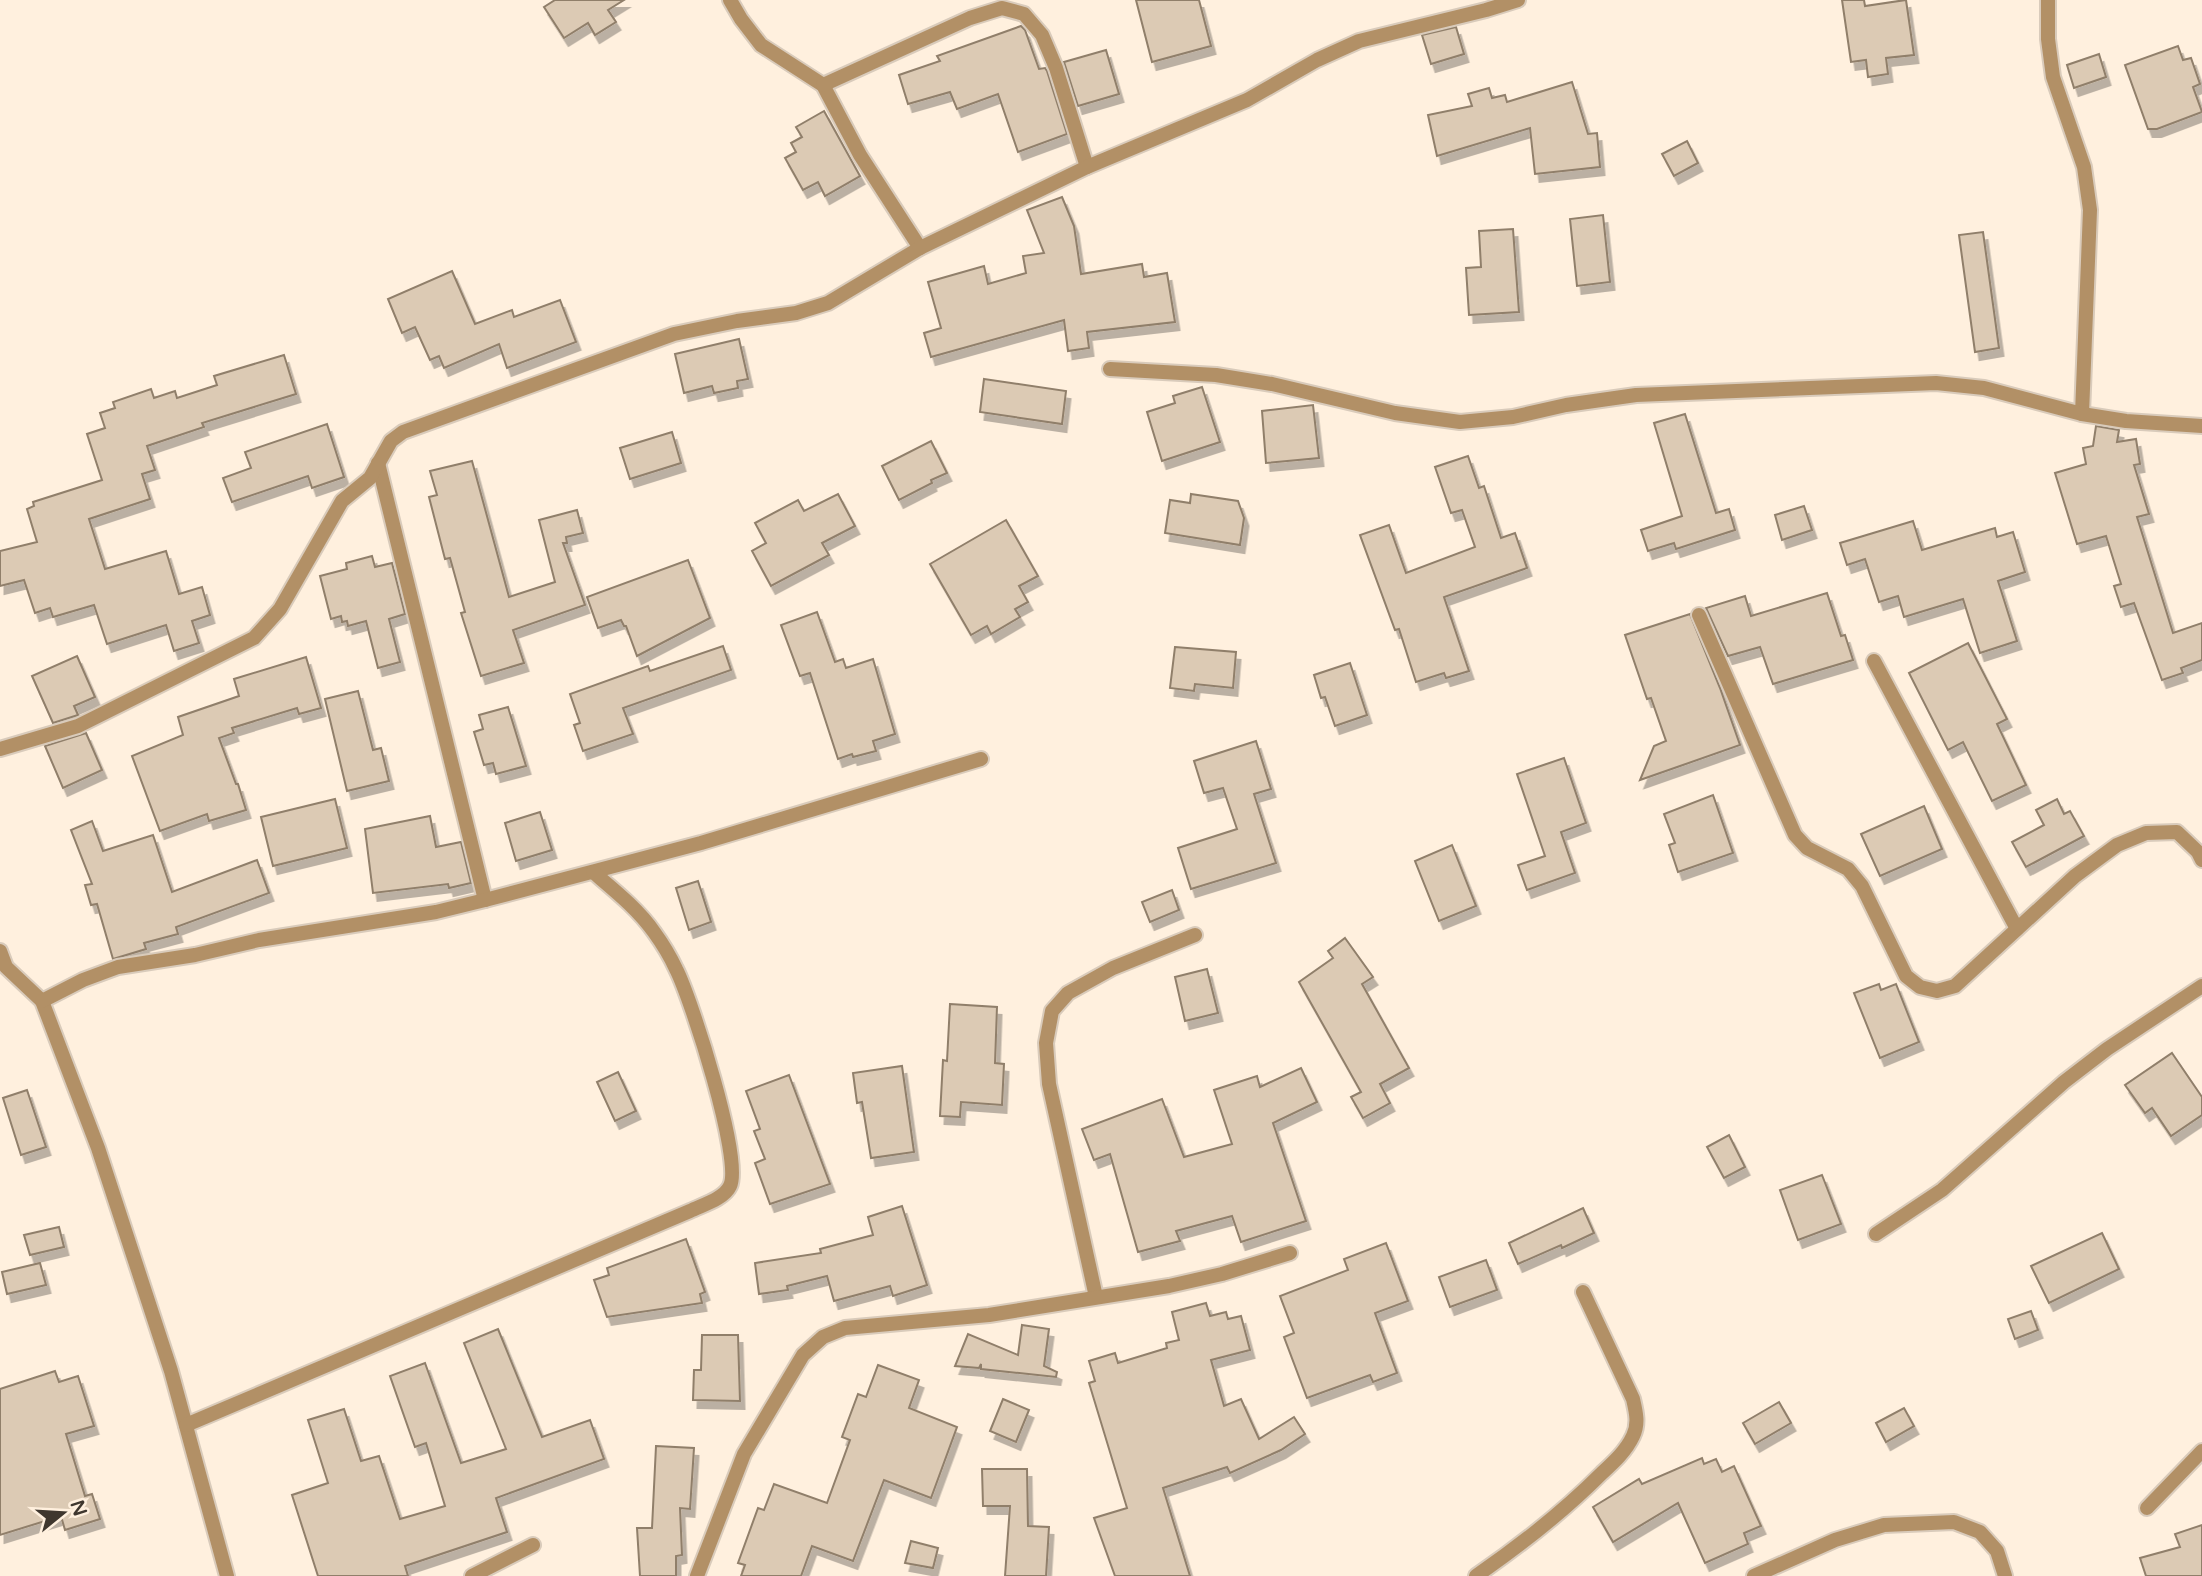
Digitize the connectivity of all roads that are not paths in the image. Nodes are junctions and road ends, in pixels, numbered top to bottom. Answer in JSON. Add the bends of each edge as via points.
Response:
{"nodes":[{"id":1,"x":730,"y":0,"type":"edge"},
{"id":2,"x":1518,"y":0,"type":"edge"},
{"id":3,"x":2048,"y":0,"type":"edge"},
{"id":4,"x":823,"y":85,"type":"junction"},
{"id":5,"x":1087,"y":167,"type":"junction"},
{"id":6,"x":920,"y":248,"type":"junction"},
{"id":7,"x":1110,"y":369,"type":"dead end"},
{"id":8,"x":2082,"y":414,"type":"junction"},
{"id":9,"x":2202,"y":426,"type":"edge"},
{"id":10,"x":378,"y":463,"type":"junction"},
{"id":11,"x":1699,"y":615,"type":"dead end"},
{"id":12,"x":1874,"y":661,"type":"dead end"},
{"id":13,"x":0,"y":749,"type":"edge"},
{"id":14,"x":981,"y":759,"type":"dead end"},
{"id":15,"x":2202,"y":860,"type":"edge"},
{"id":16,"x":593,"y":872,"type":"junction"},
{"id":17,"x":485,"y":901,"type":"junction"},
{"id":18,"x":2017,"y":929,"type":"junction"},
{"id":19,"x":1195,"y":935,"type":"dead end"},
{"id":20,"x":0,"y":951,"type":"edge"},
{"id":21,"x":2202,"y":986,"type":"edge"},
{"id":22,"x":42,"y":1001,"type":"junction"},
{"id":23,"x":1876,"y":1234,"type":"dead end"},
{"id":24,"x":1290,"y":1253,"type":"dead end"},
{"id":25,"x":1583,"y":1292,"type":"dead end"},
{"id":26,"x":1096,"y":1297,"type":"junction"},
{"id":27,"x":186,"y":1425,"type":"junction"},
{"id":28,"x":2202,"y":1451,"type":"edge"},
{"id":29,"x":2147,"y":1508,"type":"dead end"},
{"id":30,"x":533,"y":1545,"type":"dead end"},
{"id":31,"x":227,"y":1576,"type":"edge"},
{"id":32,"x":471,"y":1576,"type":"edge"},
{"id":33,"x":697,"y":1576,"type":"edge"},
{"id":34,"x":1476,"y":1576,"type":"edge"},
{"id":35,"x":1754,"y":1576,"type":"edge"},
{"id":36,"x":2005,"y":1576,"type":"edge"}],
"edges":[{"from":1,"to":4,"type":"street","via":[[761,45]]},
{"from":2,"to":5,"type":"street","via":[[1359,41],[1247,100]]},
{"from":3,"to":8,"type":"street","via":[[2053,77],[2084,167],[2090,210]]},
{"from":4,"to":5,"type":"street","via":[[970,18],[1002,8],[1024,14],[1042,34]]},
{"from":4,"to":6,"type":"street","via":[[860,155]]},
{"from":5,"to":6,"type":"street"},
{"from":6,"to":10,"type":"street","via":[[828,303],[674,334],[403,432],[391,441]]},
{"from":7,"to":8,"type":"street","via":[[1216,375],[1460,422],[1636,396],[1936,383],[1984,388]]},
{"from":8,"to":9,"type":"street"},
{"from":10,"to":13,"type":"street","via":[[370,478],[342,501],[280,609],[254,638],[78,726]]},
{"from":10,"to":17,"type":"street"},
{"from":11,"to":18,"type":"street","via":[[1795,835],[1807,848],[1848,869],[1862,886],[1906,976],[1937,992],[1955,986]]},
{"from":12,"to":18,"type":"street"},
{"from":14,"to":16,"type":"street"},
{"from":15,"to":18,"type":"street","via":[[2177,832],[2146,833],[2117,845],[2075,876]]},
{"from":16,"to":17,"type":"street"},
{"from":16,"to":27,"type":"street","via":[[653,930],[677,969],[724,1120],[733,1169],[730,1186],[690,1211]]},
{"from":17,"to":22,"type":"street","via":[[118,967]]},
{"from":19,"to":26,"type":"street","via":[[1113,968],[1068,993],[1052,1011],[1046,1043],[1049,1084]]},
{"from":20,"to":22,"type":"street","via":[[6,967]]},
{"from":21,"to":23,"type":"street","via":[[2107,1049],[1942,1190]]},
{"from":22,"to":27,"type":"street","via":[[98,1148]]},
{"from":24,"to":26,"type":"street","via":[[1222,1275]]},
{"from":25,"to":34,"type":"street","via":[[1633,1399],[1634,1434],[1587,1489]]},
{"from":26,"to":33,"type":"street","via":[[989,1315],[845,1328],[823,1337],[803,1355],[744,1454]]},
{"from":27,"to":31,"type":"street"},
{"from":28,"to":29,"type":"street"},
{"from":30,"to":32,"type":"street"},
{"from":35,"to":36,"type":"street","via":[[1835,1540],[1884,1525],[1954,1522],[1980,1532],[1997,1551]]}]}
